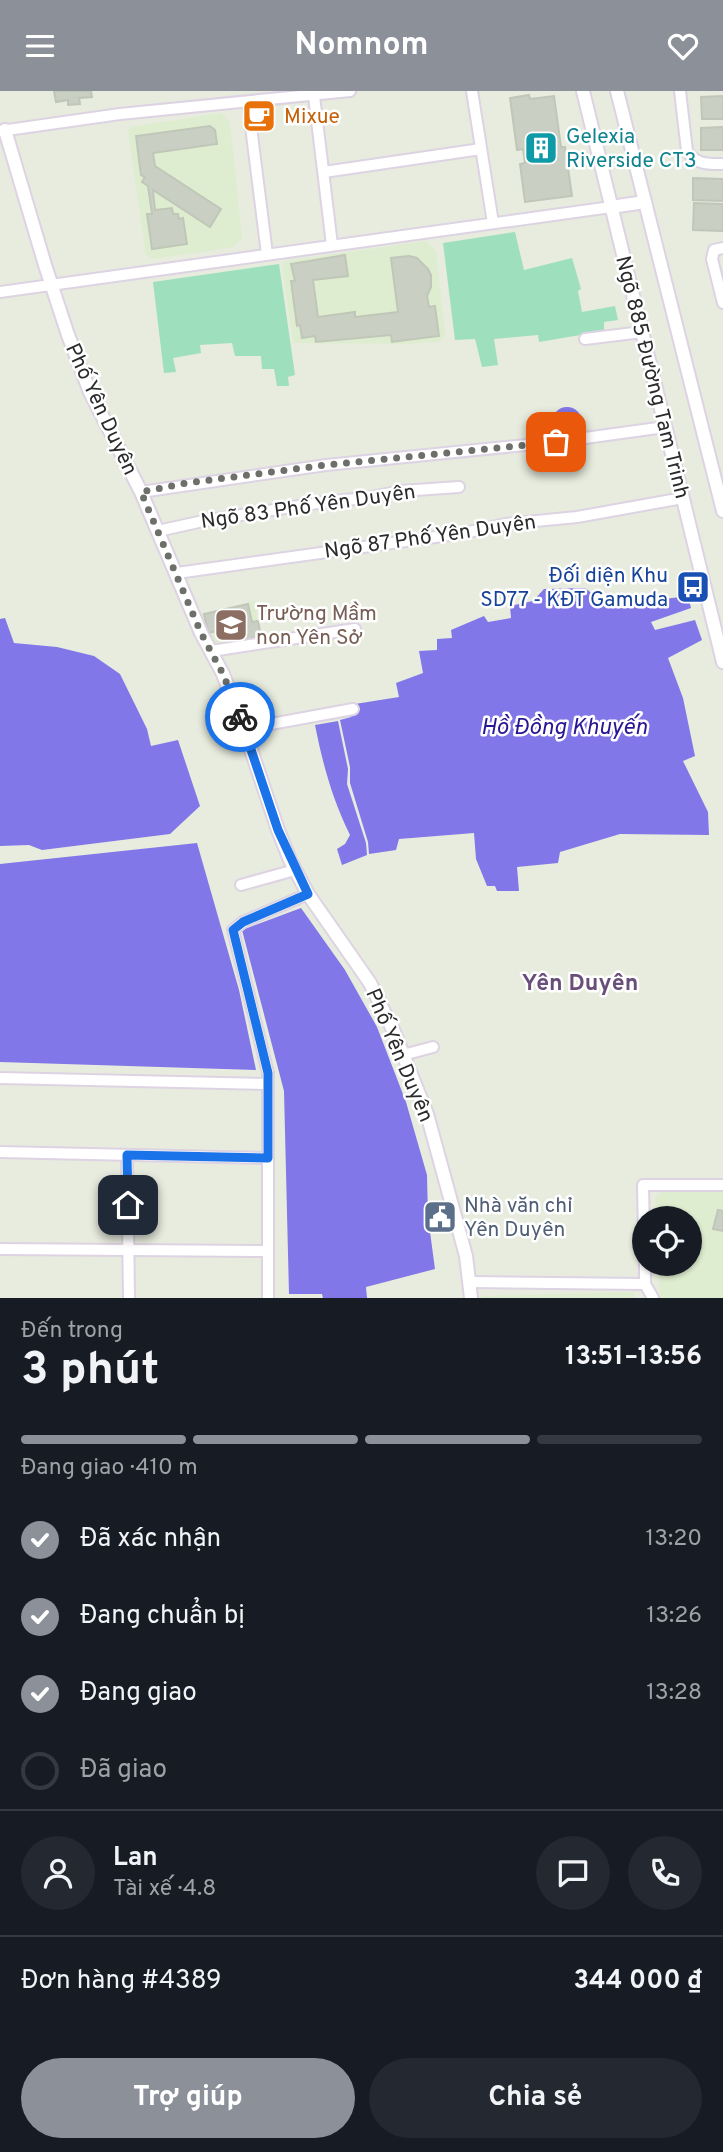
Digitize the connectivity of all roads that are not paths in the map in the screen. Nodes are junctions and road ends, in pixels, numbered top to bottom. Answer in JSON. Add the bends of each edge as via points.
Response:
{"nodes":[{"id":1,"x":350,"y":91,"type":"edge"},
{"id":2,"x":472,"y":91,"type":"edge"},
{"id":3,"x":583,"y":91,"type":"edge"},
{"id":4,"x":617,"y":91,"type":"edge"},
{"id":5,"x":680,"y":91,"type":"edge"},
{"id":6,"x":314,"y":96,"type":"junction"},
{"id":7,"x":248,"y":103,"type":"junction"},
{"id":8,"x":2,"y":130,"type":"edge"},
{"id":9,"x":481,"y":149,"type":"junction"},
{"id":10,"x":723,"y":164,"type":"edge"},
{"id":11,"x":324,"y":172,"type":"junction"},
{"id":12,"x":645,"y":202,"type":"junction"},
{"id":13,"x":611,"y":208,"type":"junction"},
{"id":14,"x":493,"y":223,"type":"junction"},
{"id":15,"x":332,"y":245,"type":"junction"},
{"id":16,"x":723,"y":248,"type":"edge"},
{"id":17,"x":267,"y":254,"type":"junction"},
{"id":18,"x":720,"y":273,"type":"edge"},
{"id":19,"x":51,"y":285,"type":"junction"},
{"id":20,"x":0,"y":292,"type":"edge"},
{"id":21,"x":723,"y":303,"type":"edge"},
{"id":22,"x":642,"y":332,"type":"junction"},
{"id":23,"x":584,"y":339,"type":"dead end"},
{"id":24,"x":665,"y":427,"type":"junction"},
{"id":25,"x":459,"y":487,"type":"dead end"},
{"id":26,"x":141,"y":492,"type":"junction"},
{"id":27,"x":683,"y":498,"type":"junction"},
{"id":28,"x":723,"y":511,"type":"edge"},
{"id":29,"x":158,"y":531,"type":"junction"},
{"id":30,"x":177,"y":573,"type":"junction"},
{"id":31,"x":355,"y":629,"type":"dead end"},
{"id":32,"x":211,"y":651,"type":"junction"},
{"id":33,"x":723,"y":662,"type":"edge"},
{"id":34,"x":353,"y":709,"type":"dead end"},
{"id":35,"x":244,"y":729,"type":"junction"},
{"id":36,"x":295,"y":870,"type":"junction"},
{"id":37,"x":241,"y":885,"type":"dead end"},
{"id":38,"x":308,"y":894,"type":"junction"},
{"id":39,"x":433,"y":1047,"type":"dead end"},
{"id":40,"x":403,"y":1055,"type":"junction"},
{"id":41,"x":0,"y":1078,"type":"edge"},
{"id":42,"x":268,"y":1084,"type":"junction"},
{"id":43,"x":0,"y":1152,"type":"edge"},
{"id":44,"x":127,"y":1155,"type":"junction"},
{"id":45,"x":268,"y":1158,"type":"junction"},
{"id":46,"x":723,"y":1185,"type":"edge"},
{"id":47,"x":643,"y":1206,"type":"edge"},
{"id":48,"x":0,"y":1249,"type":"edge"},
{"id":49,"x":129,"y":1249,"type":"junction"},
{"id":50,"x":267,"y":1251,"type":"junction"},
{"id":51,"x":645,"y":1276,"type":"edge"},
{"id":52,"x":470,"y":1282,"type":"junction"},
{"id":53,"x":645,"y":1284,"type":"junction"},
{"id":54,"x":129,"y":1298,"type":"edge"},
{"id":55,"x":268,"y":1298,"type":"edge"},
{"id":56,"x":471,"y":1298,"type":"edge"},
{"id":57,"x":653,"y":1298,"type":"edge"}],
"edges":[{"from":1,"to":6,"type":"street"},
{"from":2,"to":9,"type":"street"},
{"from":3,"to":13,"type":"street","name":"Ngõ 885 Đường Tam Trinh"},
{"from":4,"to":12,"type":"street","name":"Ngõ 885 Đường Tam Trinh"},
{"from":5,"to":10,"type":"street","via":[[687,151],[701,163]]},
{"from":6,"to":7,"type":"street"},
{"from":6,"to":11,"type":"street"},
{"from":7,"to":8,"type":"street"},
{"from":7,"to":17,"type":"street"},
{"from":8,"to":19,"type":"street","name":"Phố Yên Duyên"},
{"from":9,"to":11,"type":"street"},
{"from":9,"to":14,"type":"street"},
{"from":11,"to":15,"type":"street"},
{"from":12,"to":13,"type":"street"},
{"from":12,"to":28,"type":"street","name":"Ngõ 885 Đường Tam Trinh"},
{"from":13,"to":14,"type":"street"},
{"from":13,"to":22,"type":"street","name":"Ngõ 885 Đường Tam Trinh"},
{"from":14,"to":15,"type":"street"},
{"from":15,"to":17,"type":"street"},
{"from":16,"to":18,"type":"street","via":[[712,255]]},
{"from":17,"to":19,"type":"street"},
{"from":18,"to":21,"type":"street"},
{"from":19,"to":20,"type":"street"},
{"from":19,"to":26,"type":"street","name":"Phố Yên Duyên","via":[[90,392]]},
{"from":22,"to":23,"type":"street"},
{"from":22,"to":24,"type":"street","name":"Ngõ 885 Đường Tam Trinh"},
{"from":24,"to":26,"type":"street","via":[[326,465]]},
{"from":24,"to":27,"type":"street","name":"Ngõ 885 Đường Tam Trinh"},
{"from":25,"to":29,"type":"street","name":"Ngõ 83 Phố Yên Duyên","via":[[324,502]]},
{"from":26,"to":29,"type":"street","name":"Phố Yên Duyên"},
{"from":27,"to":30,"type":"street","name":"Ngõ 87 Phố Yên Duyên"},
{"from":27,"to":33,"type":"street","name":"Ngõ 885 Đường Tam Trinh"},
{"from":29,"to":30,"type":"street","name":"Phố Yên Duyên"},
{"from":30,"to":32,"type":"street","name":"Phố Yên Duyên"},
{"from":31,"to":32,"type":"street"},
{"from":32,"to":35,"type":"street","name":"Phố Yên Duyên"},
{"from":34,"to":35,"type":"street"},
{"from":35,"to":36,"type":"street","name":"Phố Yên Duyên"},
{"from":36,"to":37,"type":"street"},
{"from":36,"to":38,"type":"street","name":"Phố Yên Duyên"},
{"from":38,"to":40,"type":"street","name":"Phố Yên Duyên","via":[[364,972]]},
{"from":38,"to":42,"type":"street","via":[[233,930]]},
{"from":39,"to":40,"type":"street"},
{"from":40,"to":52,"type":"street","name":"Phố Yên Duyên","via":[[430,1125]]},
{"from":41,"to":42,"type":"street"},
{"from":42,"to":45,"type":"street"},
{"from":43,"to":44,"type":"street"},
{"from":44,"to":45,"type":"street"},
{"from":44,"to":49,"type":"street"},
{"from":45,"to":50,"type":"street"},
{"from":46,"to":47,"type":"street","via":[[643,1185]]},
{"from":48,"to":49,"type":"street"},
{"from":49,"to":50,"type":"street"},
{"from":49,"to":54,"type":"street"},
{"from":50,"to":55,"type":"street"},
{"from":51,"to":53,"type":"street"},
{"from":52,"to":53,"type":"street"},
{"from":52,"to":56,"type":"street","name":"Phố Yên Duyên"},
{"from":53,"to":57,"type":"street"}]}
